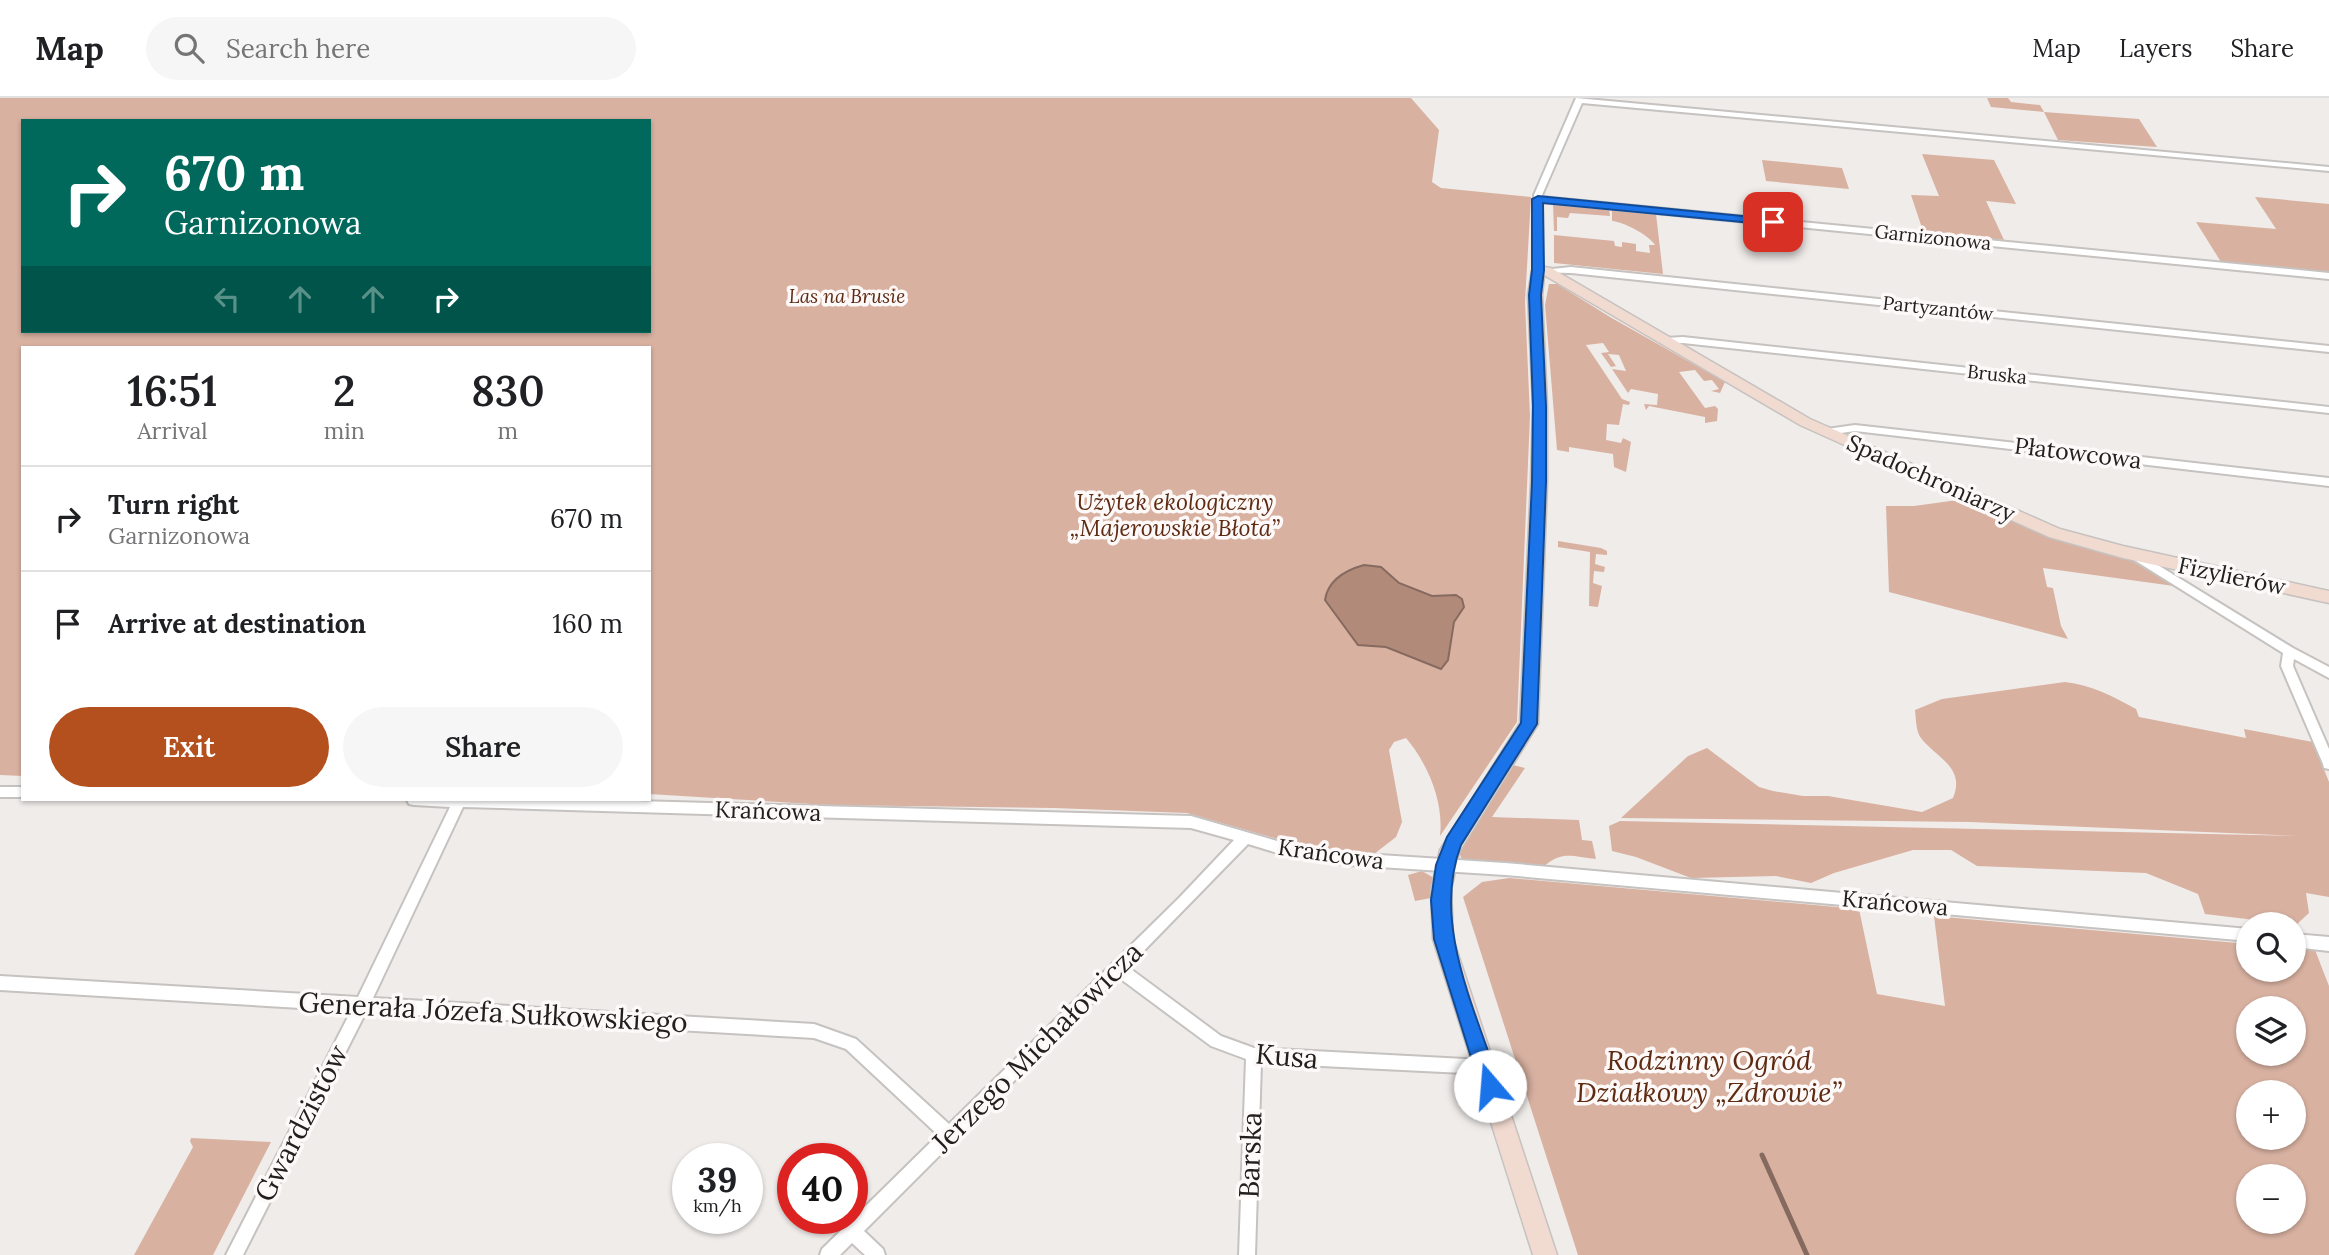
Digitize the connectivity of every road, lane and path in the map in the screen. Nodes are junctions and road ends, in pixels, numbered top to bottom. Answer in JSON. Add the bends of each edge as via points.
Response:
{"nodes":[{"id":1,"x":1579,"y":99,"type":"edge"},
{"id":2,"x":2329,"y":169,"type":"edge"},
{"id":3,"x":1538,"y":199,"type":"junction"},
{"id":4,"x":1542,"y":271,"type":"junction"},
{"id":5,"x":2329,"y":276,"type":"edge"},
{"id":6,"x":1665,"y":341,"type":"junction"},
{"id":7,"x":2329,"y":349,"type":"edge"},
{"id":8,"x":2329,"y":410,"type":"edge"},
{"id":9,"x":1826,"y":432,"type":"junction"},
{"id":10,"x":2329,"y":482,"type":"edge"},
{"id":11,"x":2135,"y":555,"type":"junction"},
{"id":12,"x":2329,"y":597,"type":"edge"},
{"id":13,"x":2289,"y":651,"type":"junction"},
{"id":14,"x":2329,"y":673,"type":"edge"},
{"id":15,"x":2329,"y":764,"type":"edge"},
{"id":16,"x":0,"y":792,"type":"edge"},
{"id":17,"x":21,"y":792,"type":"edge"},
{"id":18,"x":460,"y":801,"type":"edge"},
{"id":19,"x":1245,"y":838,"type":"junction"},
{"id":20,"x":1445,"y":865,"type":"junction"},
{"id":21,"x":2236,"y":934,"type":"edge"},
{"id":22,"x":2306,"y":941,"type":"edge"},
{"id":23,"x":2329,"y":944,"type":"edge"},
{"id":24,"x":1116,"y":968,"type":"junction"},
{"id":25,"x":0,"y":982,"type":"edge"},
{"id":26,"x":362,"y":1004,"type":"junction"},
{"id":27,"x":1254,"y":1055,"type":"junction"},
{"id":28,"x":1484,"y":1067,"type":"junction"},
{"id":29,"x":949,"y":1135,"type":"junction"},
{"id":30,"x":868,"y":1215,"type":"edge"},
{"id":31,"x":849,"y":1234,"type":"edge"},
{"id":32,"x":855,"y":1234,"type":"edge"},
{"id":33,"x":234,"y":1255,"type":"edge"},
{"id":34,"x":828,"y":1255,"type":"edge"},
{"id":35,"x":877,"y":1255,"type":"edge"},
{"id":36,"x":1247,"y":1255,"type":"edge"},
{"id":37,"x":1545,"y":1255,"type":"edge"}],
"edges":[{"from":1,"to":2,"type":"street"},
{"from":1,"to":3,"type":"street"},
{"from":3,"to":4,"type":"street"},
{"from":3,"to":5,"type":"street","name":"Garnizonowa"},
{"from":4,"to":6,"type":"street","name":"Spadochroniarzy"},
{"from":4,"to":7,"type":"street","name":"Partyzantów","via":[[1571,270]]},
{"from":4,"to":20,"type":"street","via":[[1535,295],[1539,482],[1529,724],[1457,835]]},
{"from":6,"to":8,"type":"street","name":"Bruska"},
{"from":6,"to":9,"type":"street","name":"Spadochroniarzy"},
{"from":9,"to":10,"type":"street","name":"Płatowcowa","via":[[1855,428]]},
{"from":9,"to":11,"type":"street","name":"Spadochroniarzy","via":[[2055,533]]},
{"from":11,"to":12,"type":"street","name":"Fizylierów"},
{"from":11,"to":13,"type":"street","name":"Spadochroniarzy"},
{"from":13,"to":14,"type":"street","name":"Spadochroniarzy"},
{"from":13,"to":15,"type":"street","via":[[2287,666]]},
{"from":16,"to":17,"type":"street"},
{"from":18,"to":19,"type":"street","name":"Krańcowa","via":[[1191,822]]},
{"from":18,"to":26,"type":"street","name":"Gwardzistów"},
{"from":19,"to":20,"type":"street","name":"Krańcowa","via":[[1332,857]]},
{"from":19,"to":24,"type":"street","name":"Jerzego Michałowicza"},
{"from":20,"to":21,"type":"street","name":"Krańcowa"},
{"from":20,"to":28,"type":"street","via":[[1440,900],[1443,939]]},
{"from":22,"to":23,"type":"street"},
{"from":24,"to":27,"type":"street","name":"Kusa","via":[[1216,1041]]},
{"from":24,"to":29,"type":"street","name":"Jerzego Michałowicza"},
{"from":25,"to":26,"type":"street","name":"Generała Józefa Sułkowskiego"},
{"from":26,"to":29,"type":"street","name":"Generała Józefa Sułkowskiego","via":[[814,1031],[851,1044]]},
{"from":26,"to":33,"type":"street","name":"Gwardzistów"},
{"from":27,"to":28,"type":"street","name":"Kusa"},
{"from":27,"to":36,"type":"street","name":"Barska"},
{"from":28,"to":37,"type":"street"},
{"from":29,"to":30,"type":"street","name":"Jerzego Michałowicza"},
{"from":31,"to":34,"type":"street","name":"Jerzego Michałowicza"},
{"from":32,"to":35,"type":"street"}]}
